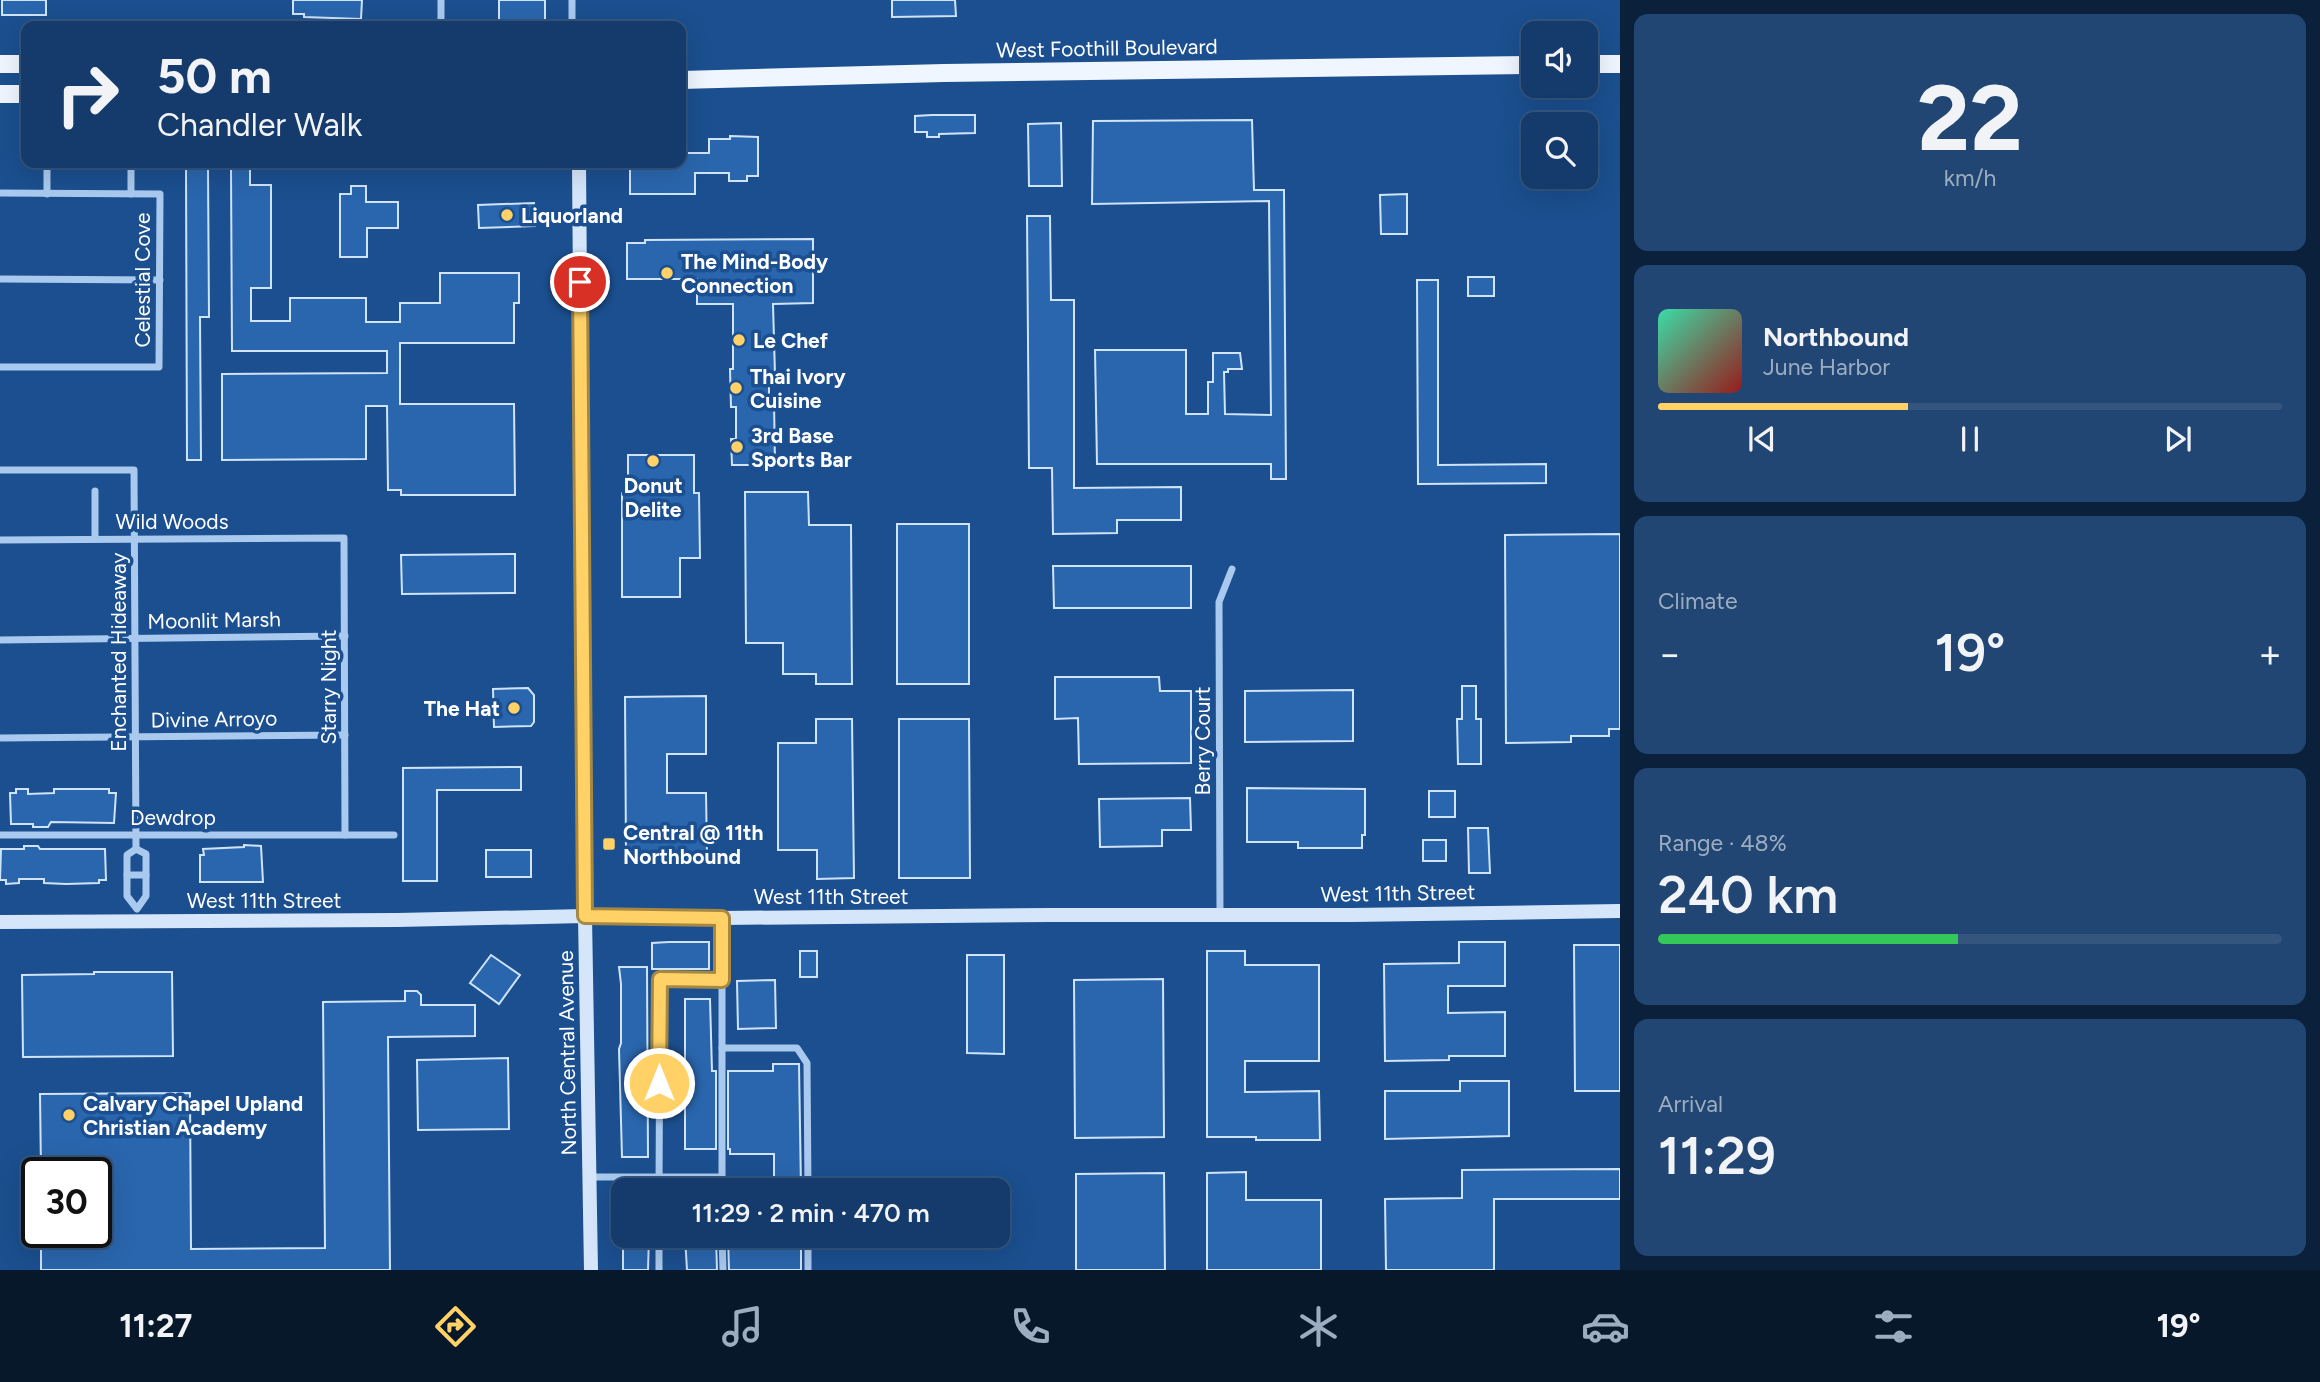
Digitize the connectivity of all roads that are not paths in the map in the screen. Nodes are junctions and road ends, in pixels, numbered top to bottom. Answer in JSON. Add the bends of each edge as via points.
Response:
{"nodes":[{"id":1,"x":441,"y":0,"type":"edge"},
{"id":2,"x":572,"y":0,"type":"edge"},
{"id":3,"x":441,"y":21,"type":"edge"},
{"id":4,"x":572,"y":21,"type":"edge"},
{"id":5,"x":0,"y":64,"type":"edge"},
{"id":6,"x":21,"y":64,"type":"edge"},
{"id":7,"x":1598,"y":64,"type":"edge"},
{"id":8,"x":1620,"y":64,"type":"edge"},
{"id":9,"x":1521,"y":65,"type":"edge"},
{"id":10,"x":686,"y":80,"type":"edge"},
{"id":11,"x":0,"y":94,"type":"edge"},
{"id":12,"x":21,"y":94,"type":"edge"},
{"id":13,"x":47,"y":168,"type":"edge"},
{"id":14,"x":131,"y":168,"type":"edge"},
{"id":15,"x":579,"y":168,"type":"edge"},
{"id":16,"x":0,"y":193,"type":"edge"},
{"id":17,"x":47,"y":194,"type":"junction"},
{"id":18,"x":131,"y":194,"type":"junction"},
{"id":19,"x":0,"y":279,"type":"edge"},
{"id":20,"x":160,"y":280,"type":"junction"},
{"id":21,"x":0,"y":367,"type":"edge"},
{"id":22,"x":0,"y":470,"type":"edge"},
{"id":23,"x":95,"y":491,"type":"dead end"},
{"id":24,"x":135,"y":538,"type":"junction"},
{"id":25,"x":344,"y":538,"type":"joint"},
{"id":26,"x":95,"y":539,"type":"junction"},
{"id":27,"x":0,"y":540,"type":"edge"},
{"id":28,"x":1232,"y":569,"type":"dead end"},
{"id":29,"x":345,"y":636,"type":"junction"},
{"id":30,"x":135,"y":638,"type":"junction"},
{"id":31,"x":0,"y":640,"type":"edge"},
{"id":32,"x":345,"y":735,"type":"junction"},
{"id":33,"x":135,"y":737,"type":"junction"},
{"id":34,"x":0,"y":738,"type":"edge"},
{"id":35,"x":0,"y":835,"type":"edge"},
{"id":36,"x":136,"y":835,"type":"junction"},
{"id":37,"x":345,"y":835,"type":"junction"},
{"id":38,"x":394,"y":835,"type":"dead end"},
{"id":39,"x":136,"y":849,"type":"junction"},
{"id":40,"x":127,"y":875,"type":"junction"},
{"id":41,"x":146,"y":875,"type":"junction"},
{"id":42,"x":1620,"y":911,"type":"edge"},
{"id":43,"x":137,"y":915,"type":"junction"},
{"id":44,"x":1220,"y":915,"type":"junction"},
{"id":45,"x":585,"y":916,"type":"junction"},
{"id":46,"x":722,"y":918,"type":"junction"},
{"id":47,"x":0,"y":922,"type":"edge"},
{"id":48,"x":722,"y":980,"type":"junction"},
{"id":49,"x":722,"y":1048,"type":"junction"},
{"id":50,"x":590,"y":1177,"type":"junction"},
{"id":51,"x":722,"y":1177,"type":"joint"},
{"id":52,"x":659,"y":1178,"type":"junction"},
{"id":53,"x":808,"y":1178,"type":"edge"},
{"id":54,"x":659,"y":1248,"type":"edge"},
{"id":55,"x":722,"y":1248,"type":"edge"},
{"id":56,"x":808,"y":1248,"type":"edge"},
{"id":57,"x":590,"y":1270,"type":"edge"},
{"id":58,"x":659,"y":1270,"type":"edge"},
{"id":59,"x":723,"y":1270,"type":"edge"},
{"id":60,"x":808,"y":1270,"type":"edge"}],
"edges":[{"from":1,"to":3,"type":"street"},
{"from":2,"to":4,"type":"street"},
{"from":5,"to":6,"type":"main road"},
{"from":7,"to":8,"type":"main road"},
{"from":9,"to":10,"type":"main road","name":"West Foothill Boulevard"},
{"from":11,"to":12,"type":"main road"},
{"from":13,"to":17,"type":"street"},
{"from":14,"to":18,"type":"street"},
{"from":15,"to":45,"type":"street","name":"North Central Avenue"},
{"from":16,"to":17,"type":"street"},
{"from":17,"to":18,"type":"street"},
{"from":18,"to":20,"type":"street","name":"Celestial Cove","via":[[160,194]]},
{"from":19,"to":20,"type":"street"},
{"from":20,"to":21,"type":"street","name":"Celestial Cove","via":[[159,367]]},
{"from":22,"to":24,"type":"street","name":"Enchanted Hideaway","via":[[134,470]]},
{"from":23,"to":26,"type":"street"},
{"from":24,"to":25,"type":"street","name":"Wild Woods"},
{"from":24,"to":26,"type":"street","name":"Wild Woods"},
{"from":24,"to":30,"type":"street","name":"Enchanted Hideaway"},
{"from":25,"to":29,"type":"street","name":"Starry Night"},
{"from":26,"to":27,"type":"street","name":"Wild Woods"},
{"from":28,"to":44,"type":"street","name":"Berry Court","via":[[1219,602]]},
{"from":29,"to":30,"type":"street","name":"Moonlit Marsh"},
{"from":29,"to":32,"type":"street","name":"Starry Night"},
{"from":30,"to":31,"type":"street","name":"Moonlit Marsh"},
{"from":30,"to":33,"type":"street","name":"Enchanted Hideaway"},
{"from":32,"to":33,"type":"street","name":"Divine Arroyo"},
{"from":32,"to":37,"type":"street","name":"Starry Night"},
{"from":33,"to":34,"type":"street","name":"Divine Arroyo"},
{"from":33,"to":36,"type":"street","name":"Enchanted Hideaway"},
{"from":35,"to":36,"type":"street","name":"Dewdrop"},
{"from":36,"to":37,"type":"street","name":"Dewdrop"},
{"from":36,"to":39,"type":"street","name":"Enchanted Hideaway"},
{"from":37,"to":38,"type":"street","name":"Dewdrop"},
{"from":39,"to":40,"type":"street","via":[[127,855]]},
{"from":39,"to":41,"type":"street","via":[[146,854]]},
{"from":40,"to":41,"type":"street"},
{"from":40,"to":43,"type":"street","via":[[127,896]]},
{"from":41,"to":43,"type":"street","via":[[145,896]]},
{"from":42,"to":44,"type":"street","name":"West 11th Street"},
{"from":43,"to":45,"type":"street","name":"West 11th Street","via":[[397,920]]},
{"from":43,"to":47,"type":"street","name":"West 11th Street"},
{"from":44,"to":46,"type":"street","name":"West 11th Street"},
{"from":45,"to":46,"type":"street","name":"West 11th Street"},
{"from":45,"to":50,"type":"street","name":"North Central Avenue"},
{"from":46,"to":48,"type":"street"},
{"from":48,"to":49,"type":"street"},
{"from":48,"to":52,"type":"street","via":[[660,979]]},
{"from":49,"to":51,"type":"street"},
{"from":49,"to":53,"type":"street","via":[[797,1048],[807,1063]]},
{"from":50,"to":52,"type":"street"},
{"from":50,"to":57,"type":"street","name":"North Central Avenue"},
{"from":51,"to":52,"type":"street"},
{"from":54,"to":58,"type":"street"},
{"from":55,"to":59,"type":"street"},
{"from":56,"to":60,"type":"street"}]}
